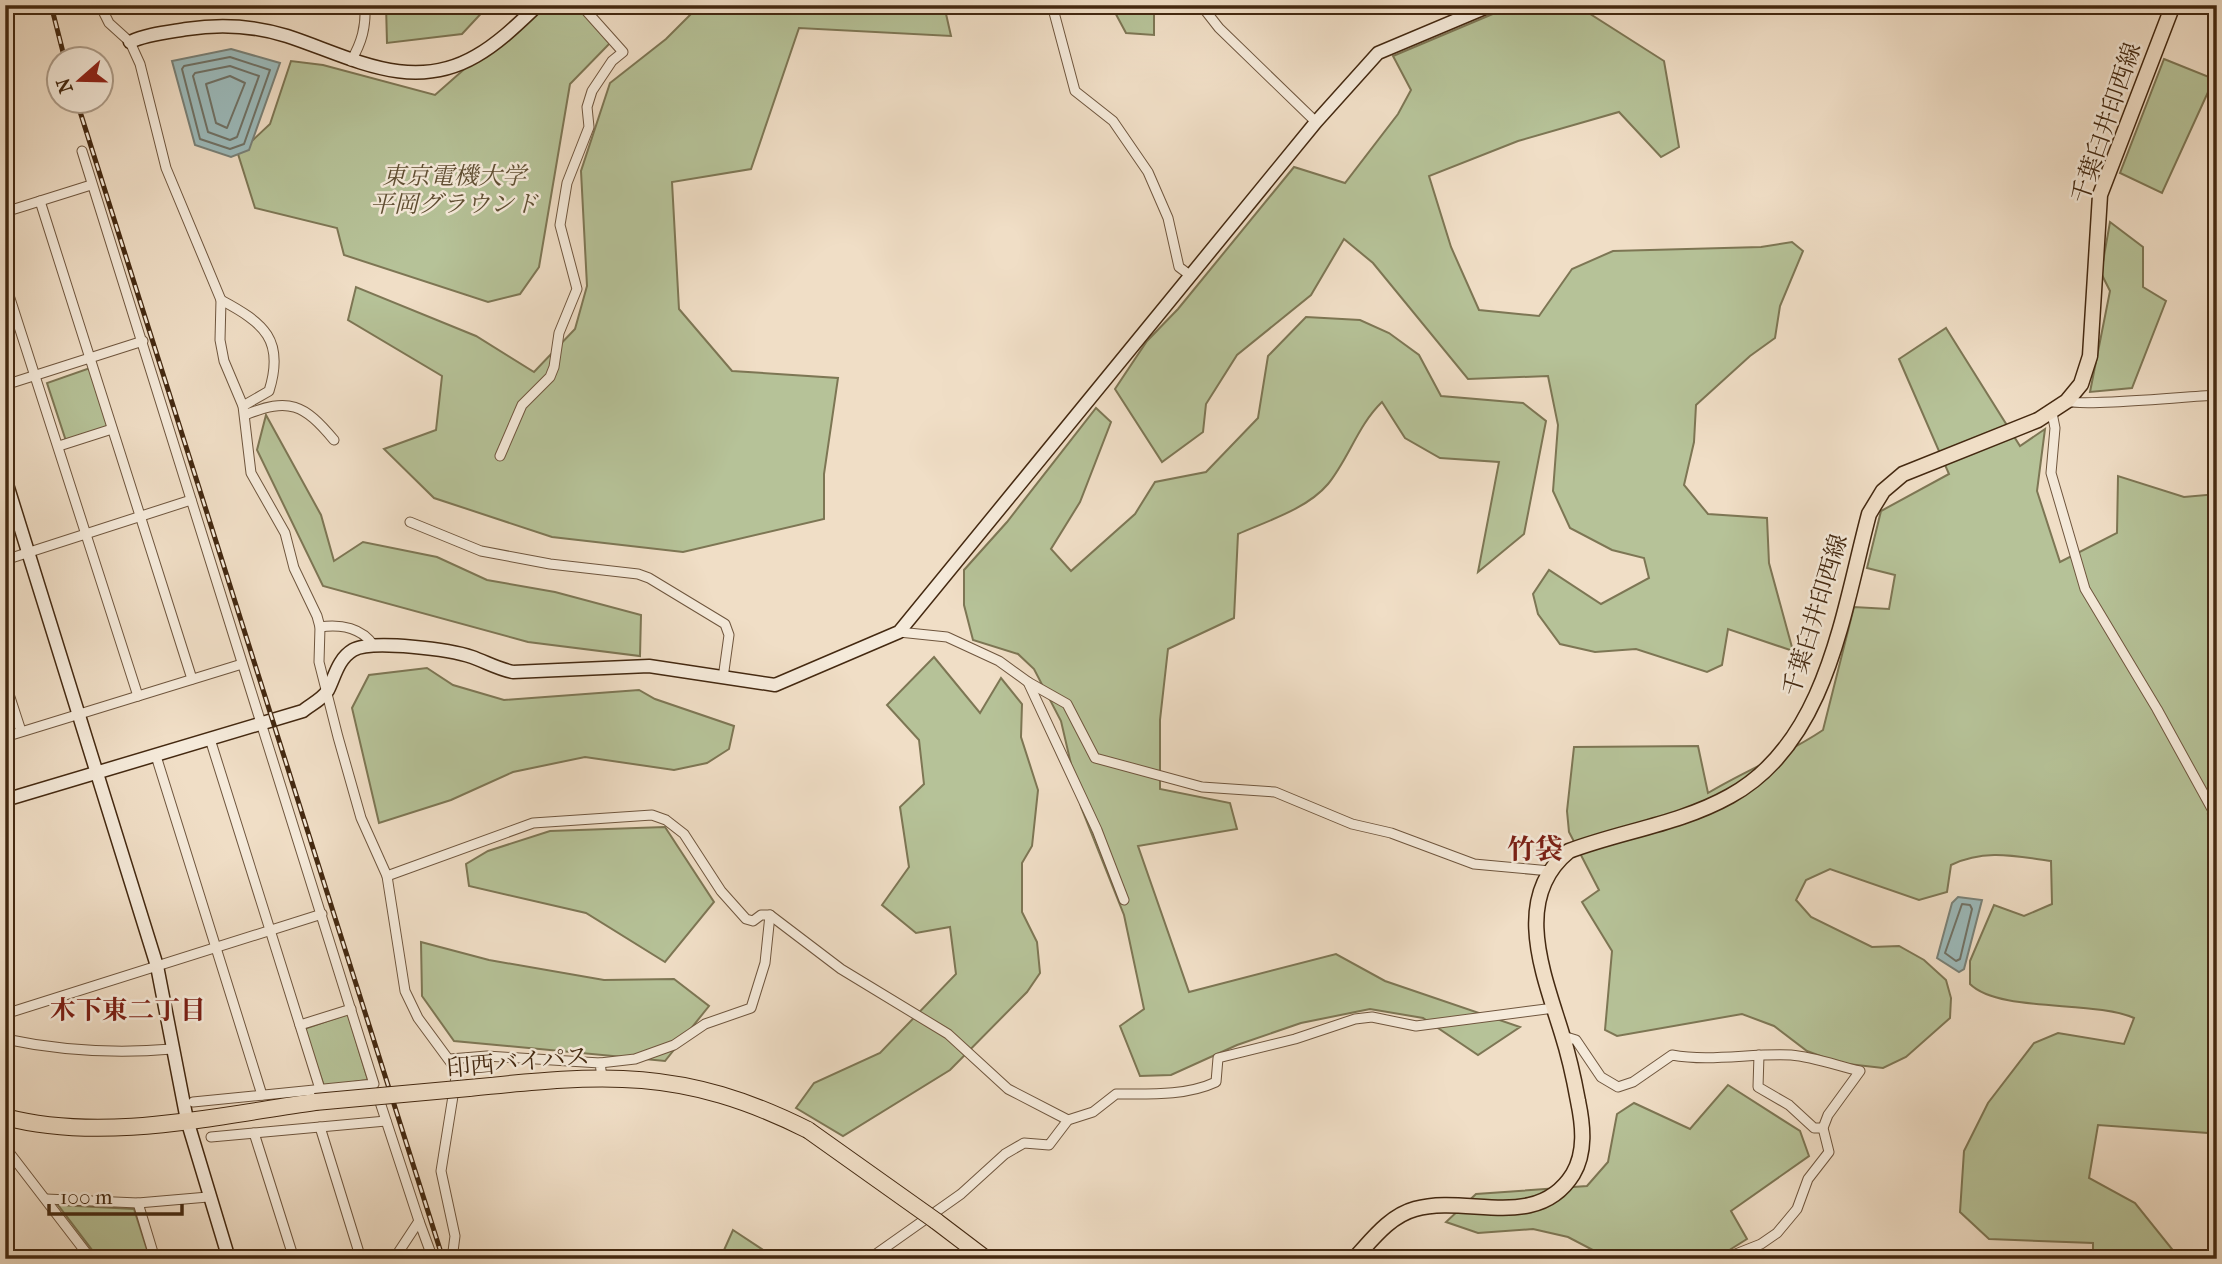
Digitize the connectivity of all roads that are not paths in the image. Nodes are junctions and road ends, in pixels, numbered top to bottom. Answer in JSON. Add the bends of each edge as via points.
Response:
{"nodes":[{"id":1,"x":100,"y":5,"type":"edge"},
{"id":2,"x":365,"y":5,"type":"edge"},
{"id":3,"x":538,"y":5,"type":"edge"},
{"id":4,"x":581,"y":5,"type":"edge"},
{"id":5,"x":1052,"y":5,"type":"edge"},
{"id":6,"x":1201,"y":5,"type":"edge"},
{"id":7,"x":1492,"y":5,"type":"edge"},
{"id":8,"x":2173,"y":5,"type":"edge"},
{"id":9,"x":130,"y":42,"type":"junction"},
{"id":10,"x":351,"y":61,"type":"junction"},
{"id":11,"x":1316,"y":122,"type":"junction"},
{"id":12,"x":82,"y":151,"type":"dead end"},
{"id":13,"x":92,"y":185,"type":"junction"},
{"id":14,"x":40,"y":201,"type":"junction"},
{"id":15,"x":5,"y":212,"type":"edge"},
{"id":16,"x":1191,"y":276,"type":"junction"},
{"id":17,"x":5,"y":283,"type":"edge"},
{"id":18,"x":221,"y":300,"type":"junction"},
{"id":19,"x":143,"y":341,"type":"junction"},
{"id":20,"x":90,"y":358,"type":"junction"},
{"id":21,"x":37,"y":375,"type":"junction"},
{"id":22,"x":5,"y":385,"type":"edge"},
{"id":23,"x":2217,"y":395,"type":"edge"},
{"id":24,"x":2067,"y":401,"type":"junction"},
{"id":25,"x":244,"y":410,"type":"junction"},
{"id":26,"x":2052,"y":413,"type":"junction"},
{"id":27,"x":112,"y":429,"type":"junction"},
{"id":28,"x":334,"y":440,"type":"dead end"},
{"id":29,"x":59,"y":446,"type":"junction"},
{"id":30,"x":500,"y":456,"type":"dead end"},
{"id":31,"x":5,"y":478,"type":"edge"},
{"id":32,"x":191,"y":500,"type":"junction"},
{"id":33,"x":140,"y":516,"type":"junction"},
{"id":34,"x":410,"y":522,"type":"dead end"},
{"id":35,"x":86,"y":534,"type":"junction"},
{"id":36,"x":28,"y":552,"type":"junction"},
{"id":37,"x":5,"y":560,"type":"edge"},
{"id":38,"x":320,"y":627,"type":"junction"},
{"id":39,"x":899,"y":632,"type":"junction"},
{"id":40,"x":374,"y":646,"type":"junction"},
{"id":41,"x":242,"y":664,"type":"junction"},
{"id":42,"x":723,"y":678,"type":"junction"},
{"id":43,"x":192,"y":679,"type":"junction"},
{"id":44,"x":5,"y":682,"type":"edge"},
{"id":45,"x":1028,"y":682,"type":"junction"},
{"id":46,"x":327,"y":692,"type":"junction"},
{"id":47,"x":138,"y":696,"type":"junction"},
{"id":48,"x":80,"y":713,"type":"junction"},
{"id":49,"x":262,"y":723,"type":"junction"},
{"id":50,"x":21,"y":732,"type":"junction"},
{"id":51,"x":5,"y":737,"type":"edge"},
{"id":52,"x":210,"y":739,"type":"junction"},
{"id":53,"x":156,"y":756,"type":"junction"},
{"id":54,"x":99,"y":772,"type":"junction"},
{"id":55,"x":5,"y":800,"type":"edge"},
{"id":56,"x":2217,"y":818,"type":"edge"},
{"id":57,"x":1550,"y":871,"type":"junction"},
{"id":58,"x":387,"y":876,"type":"junction"},
{"id":59,"x":1124,"y":900,"type":"dead end"},
{"id":60,"x":322,"y":914,"type":"junction"},
{"id":61,"x":770,"y":915,"type":"junction"},
{"id":62,"x":270,"y":931,"type":"junction"},
{"id":63,"x":216,"y":948,"type":"junction"},
{"id":64,"x":157,"y":965,"type":"junction"},
{"id":65,"x":1554,"y":1008,"type":"junction"},
{"id":66,"x":351,"y":1009,"type":"junction"},
{"id":67,"x":5,"y":1014,"type":"edge"},
{"id":68,"x":300,"y":1025,"type":"junction"},
{"id":69,"x":1563,"y":1036,"type":"junction"},
{"id":70,"x":5,"y":1040,"type":"edge"},
{"id":71,"x":172,"y":1049,"type":"junction"},
{"id":72,"x":1759,"y":1055,"type":"junction"},
{"id":73,"x":450,"y":1059,"type":"junction"},
{"id":74,"x":601,"y":1070,"type":"junction"},
{"id":75,"x":374,"y":1084,"type":"junction"},
{"id":76,"x":262,"y":1095,"type":"junction"},
{"id":77,"x":317,"y":1096,"type":"junction"},
{"id":78,"x":193,"y":1102,"type":"dead end"},
{"id":79,"x":5,"y":1117,"type":"edge"},
{"id":80,"x":187,"y":1120,"type":"junction"},
{"id":81,"x":1068,"y":1120,"type":"junction"},
{"id":82,"x":386,"y":1121,"type":"junction"},
{"id":83,"x":320,"y":1127,"type":"junction"},
{"id":84,"x":1823,"y":1128,"type":"junction"},
{"id":85,"x":254,"y":1133,"type":"junction"},
{"id":86,"x":211,"y":1138,"type":"dead end"},
{"id":87,"x":5,"y":1147,"type":"edge"},
{"id":88,"x":208,"y":1197,"type":"junction"},
{"id":89,"x":46,"y":1199,"type":"junction"},
{"id":90,"x":138,"y":1203,"type":"junction"},
{"id":91,"x":419,"y":1221,"type":"junction"},
{"id":92,"x":5,"y":1250,"type":"edge"},
{"id":93,"x":12,"y":1259,"type":"edge"},
{"id":94,"x":91,"y":1259,"type":"edge"},
{"id":95,"x":155,"y":1259,"type":"edge"},
{"id":96,"x":229,"y":1259,"type":"edge"},
{"id":97,"x":294,"y":1259,"type":"edge"},
{"id":98,"x":361,"y":1259,"type":"edge"},
{"id":99,"x":394,"y":1259,"type":"edge"},
{"id":100,"x":433,"y":1259,"type":"edge"},
{"id":101,"x":452,"y":1259,"type":"edge"},
{"id":102,"x":869,"y":1259,"type":"edge"},
{"id":103,"x":986,"y":1259,"type":"edge"},
{"id":104,"x":1354,"y":1259,"type":"edge"},
{"id":105,"x":1723,"y":1259,"type":"edge"}],
"edges":[{"from":1,"to":9,"type":"street","via":[[109,23]]},
{"from":2,"to":10,"type":"street","via":[[366,24]]},
{"from":3,"to":10,"type":"street","via":[[490,46],[459,64],[408,74]]},
{"from":4,"to":30,"type":"street","via":[[623,52],[592,91],[587,107],[589,127],[567,183],[560,225],[577,289],[559,333],[554,367],[522,405]]},
{"from":5,"to":16,"type":"street","via":[[1076,90],[1113,121],[1148,172],[1168,218],[1179,267]]},
{"from":6,"to":11,"type":"street"},
{"from":7,"to":11,"type":"street","via":[[1378,53]]},
{"from":8,"to":24,"type":"main road","name":"千葉臼井印西線","via":[[2100,195],[2090,356],[2081,384]]},
{"from":9,"to":10,"type":"street","via":[[202,27],[233,26],[286,36]]},
{"from":9,"to":18,"type":"street","via":[[140,64],[166,168]]},
{"from":11,"to":16,"type":"street"},
{"from":12,"to":13,"type":"street"},
{"from":13,"to":14,"type":"street"},
{"from":13,"to":19,"type":"street"},
{"from":14,"to":15,"type":"street"},
{"from":14,"to":20,"type":"street"},
{"from":16,"to":39,"type":"street"},
{"from":17,"to":21,"type":"street"},
{"from":18,"to":25,"type":"street","via":[[224,361]]},
{"from":18,"to":25,"type":"street","via":[[245,312],[276,351],[269,391]]},
{"from":19,"to":20,"type":"street"},
{"from":19,"to":32,"type":"street"},
{"from":20,"to":21,"type":"street"},
{"from":20,"to":27,"type":"street"},
{"from":21,"to":22,"type":"street"},
{"from":21,"to":29,"type":"street"},
{"from":23,"to":24,"type":"street","via":[[2081,405]]},
{"from":24,"to":26,"type":"main road","name":"千葉臼井印西線"},
{"from":25,"to":28,"type":"street","via":[[292,405],[316,418]]},
{"from":25,"to":38,"type":"street","via":[[251,473],[285,533],[290,560]]},
{"from":26,"to":56,"type":"street","via":[[2056,428],[2051,473],[2085,589]]},
{"from":26,"to":57,"type":"main road","name":"千葉臼井印西線","via":[[1903,474],[1883,491],[1869,513],[1820,691],[1789,746],[1754,780],[1687,814],[1569,852]]},
{"from":27,"to":29,"type":"street"},
{"from":27,"to":33,"type":"street"},
{"from":29,"to":35,"type":"street"},
{"from":31,"to":36,"type":"street"},
{"from":32,"to":33,"type":"street"},
{"from":32,"to":41,"type":"street"},
{"from":33,"to":35,"type":"street"},
{"from":33,"to":43,"type":"street"},
{"from":34,"to":42,"type":"street","via":[[481,551],[649,578],[725,624],[729,635]]},
{"from":35,"to":36,"type":"street"},
{"from":35,"to":47,"type":"street"},
{"from":36,"to":37,"type":"street"},
{"from":36,"to":48,"type":"street"},
{"from":38,"to":40,"type":"street","via":[[355,629]]},
{"from":38,"to":46,"type":"street","via":[[319,662]]},
{"from":39,"to":42,"type":"street","via":[[775,685]]},
{"from":39,"to":45,"type":"street","via":[[947,637]]},
{"from":40,"to":42,"type":"street","via":[[470,656],[513,672],[649,666]]},
{"from":40,"to":46,"type":"street","via":[[361,647],[344,658]]},
{"from":41,"to":43,"type":"street"},
{"from":41,"to":49,"type":"street"},
{"from":43,"to":47,"type":"street"},
{"from":44,"to":50,"type":"street"},
{"from":45,"to":57,"type":"street","via":[[1067,704],[1095,758],[1202,787],[1275,792],[1352,824],[1391,833],[1474,864]]},
{"from":45,"to":59,"type":"street","via":[[1097,830]]},
{"from":46,"to":49,"type":"street","via":[[303,711]]},
{"from":46,"to":58,"type":"street","via":[[361,817]]},
{"from":47,"to":48,"type":"street"},
{"from":48,"to":50,"type":"street"},
{"from":48,"to":54,"type":"street"},
{"from":49,"to":52,"type":"street"},
{"from":49,"to":60,"type":"street"},
{"from":50,"to":51,"type":"street"},
{"from":52,"to":53,"type":"street"},
{"from":52,"to":62,"type":"street"},
{"from":53,"to":54,"type":"street"},
{"from":53,"to":63,"type":"street"},
{"from":54,"to":55,"type":"street"},
{"from":54,"to":64,"type":"street"},
{"from":57,"to":65,"type":"main road","via":[[1540,890],[1537,924],[1541,969]]},
{"from":58,"to":61,"type":"street","via":[[533,823],[652,816],[684,834],[721,891],[746,919]]},
{"from":58,"to":73,"type":"street","via":[[405,991],[418,1018]]},
{"from":60,"to":62,"type":"street"},
{"from":60,"to":66,"type":"street"},
{"from":61,"to":74,"type":"street","via":[[765,963],[751,1007],[705,1024],[674,1045]]},
{"from":61,"to":81,"type":"street","via":[[841,969],[948,1034],[1008,1089]]},
{"from":62,"to":63,"type":"street"},
{"from":62,"to":68,"type":"street"},
{"from":63,"to":64,"type":"street"},
{"from":63,"to":76,"type":"street"},
{"from":64,"to":67,"type":"street"},
{"from":64,"to":71,"type":"street"},
{"from":65,"to":69,"type":"main road"},
{"from":65,"to":81,"type":"street","via":[[1416,1026],[1372,1017],[1355,1019],[1218,1058],[1216,1082],[1203,1088],[1115,1094],[1093,1112]]},
{"from":66,"to":68,"type":"street"},
{"from":66,"to":75,"type":"street"},
{"from":68,"to":77,"type":"street"},
{"from":69,"to":72,"type":"street","via":[[1576,1040],[1601,1077],[1618,1087],[1672,1055],[1691,1059]]},
{"from":69,"to":104,"type":"main road","via":[[1582,1121],[1580,1157],[1565,1185],[1526,1206],[1432,1207],[1406,1212]]},
{"from":70,"to":71,"type":"street","via":[[105,1054]]},
{"from":71,"to":80,"type":"street"},
{"from":72,"to":84,"type":"street","via":[[1758,1087],[1789,1105],[1814,1128]]},
{"from":72,"to":84,"type":"street","via":[[1794,1055],[1860,1071]]},
{"from":73,"to":74,"type":"street","via":[[487,1056]]},
{"from":73,"to":101,"type":"street","via":[[457,1071],[441,1171],[455,1236]]},
{"from":74,"to":77,"type":"highway","name":"印西バイパス","bridge":true,"via":[[469,1088]]},
{"from":74,"to":103,"type":"highway","name":"印西バイパス","bridge":true,"via":[[709,1090],[808,1130]]},
{"from":75,"to":77,"type":"street"},
{"from":75,"to":82,"type":"street"},
{"from":76,"to":77,"type":"street"},
{"from":76,"to":78,"type":"street"},
{"from":77,"to":80,"type":"highway","name":"印西バイパス"},
{"from":79,"to":80,"type":"highway","name":"印西バイパス","via":[[60,1127],[99,1128]]},
{"from":80,"to":88,"type":"street"},
{"from":81,"to":102,"type":"street","via":[[1049,1145],[1024,1143],[1005,1154],[961,1194]]},
{"from":82,"to":83,"type":"street"},
{"from":82,"to":91,"type":"street"},
{"from":83,"to":85,"type":"street"},
{"from":83,"to":98,"type":"street"},
{"from":84,"to":105,"type":"street","via":[[1829,1152],[1808,1179],[1797,1209],[1761,1244]]},
{"from":85,"to":86,"type":"street"},
{"from":85,"to":97,"type":"street"},
{"from":87,"to":89,"type":"street"},
{"from":88,"to":90,"type":"street"},
{"from":88,"to":96,"type":"street"},
{"from":89,"to":90,"type":"street"},
{"from":89,"to":94,"type":"street"},
{"from":90,"to":95,"type":"street"},
{"from":91,"to":99,"type":"street"},
{"from":91,"to":100,"type":"street"},
{"from":92,"to":93,"type":"main road"}]}
